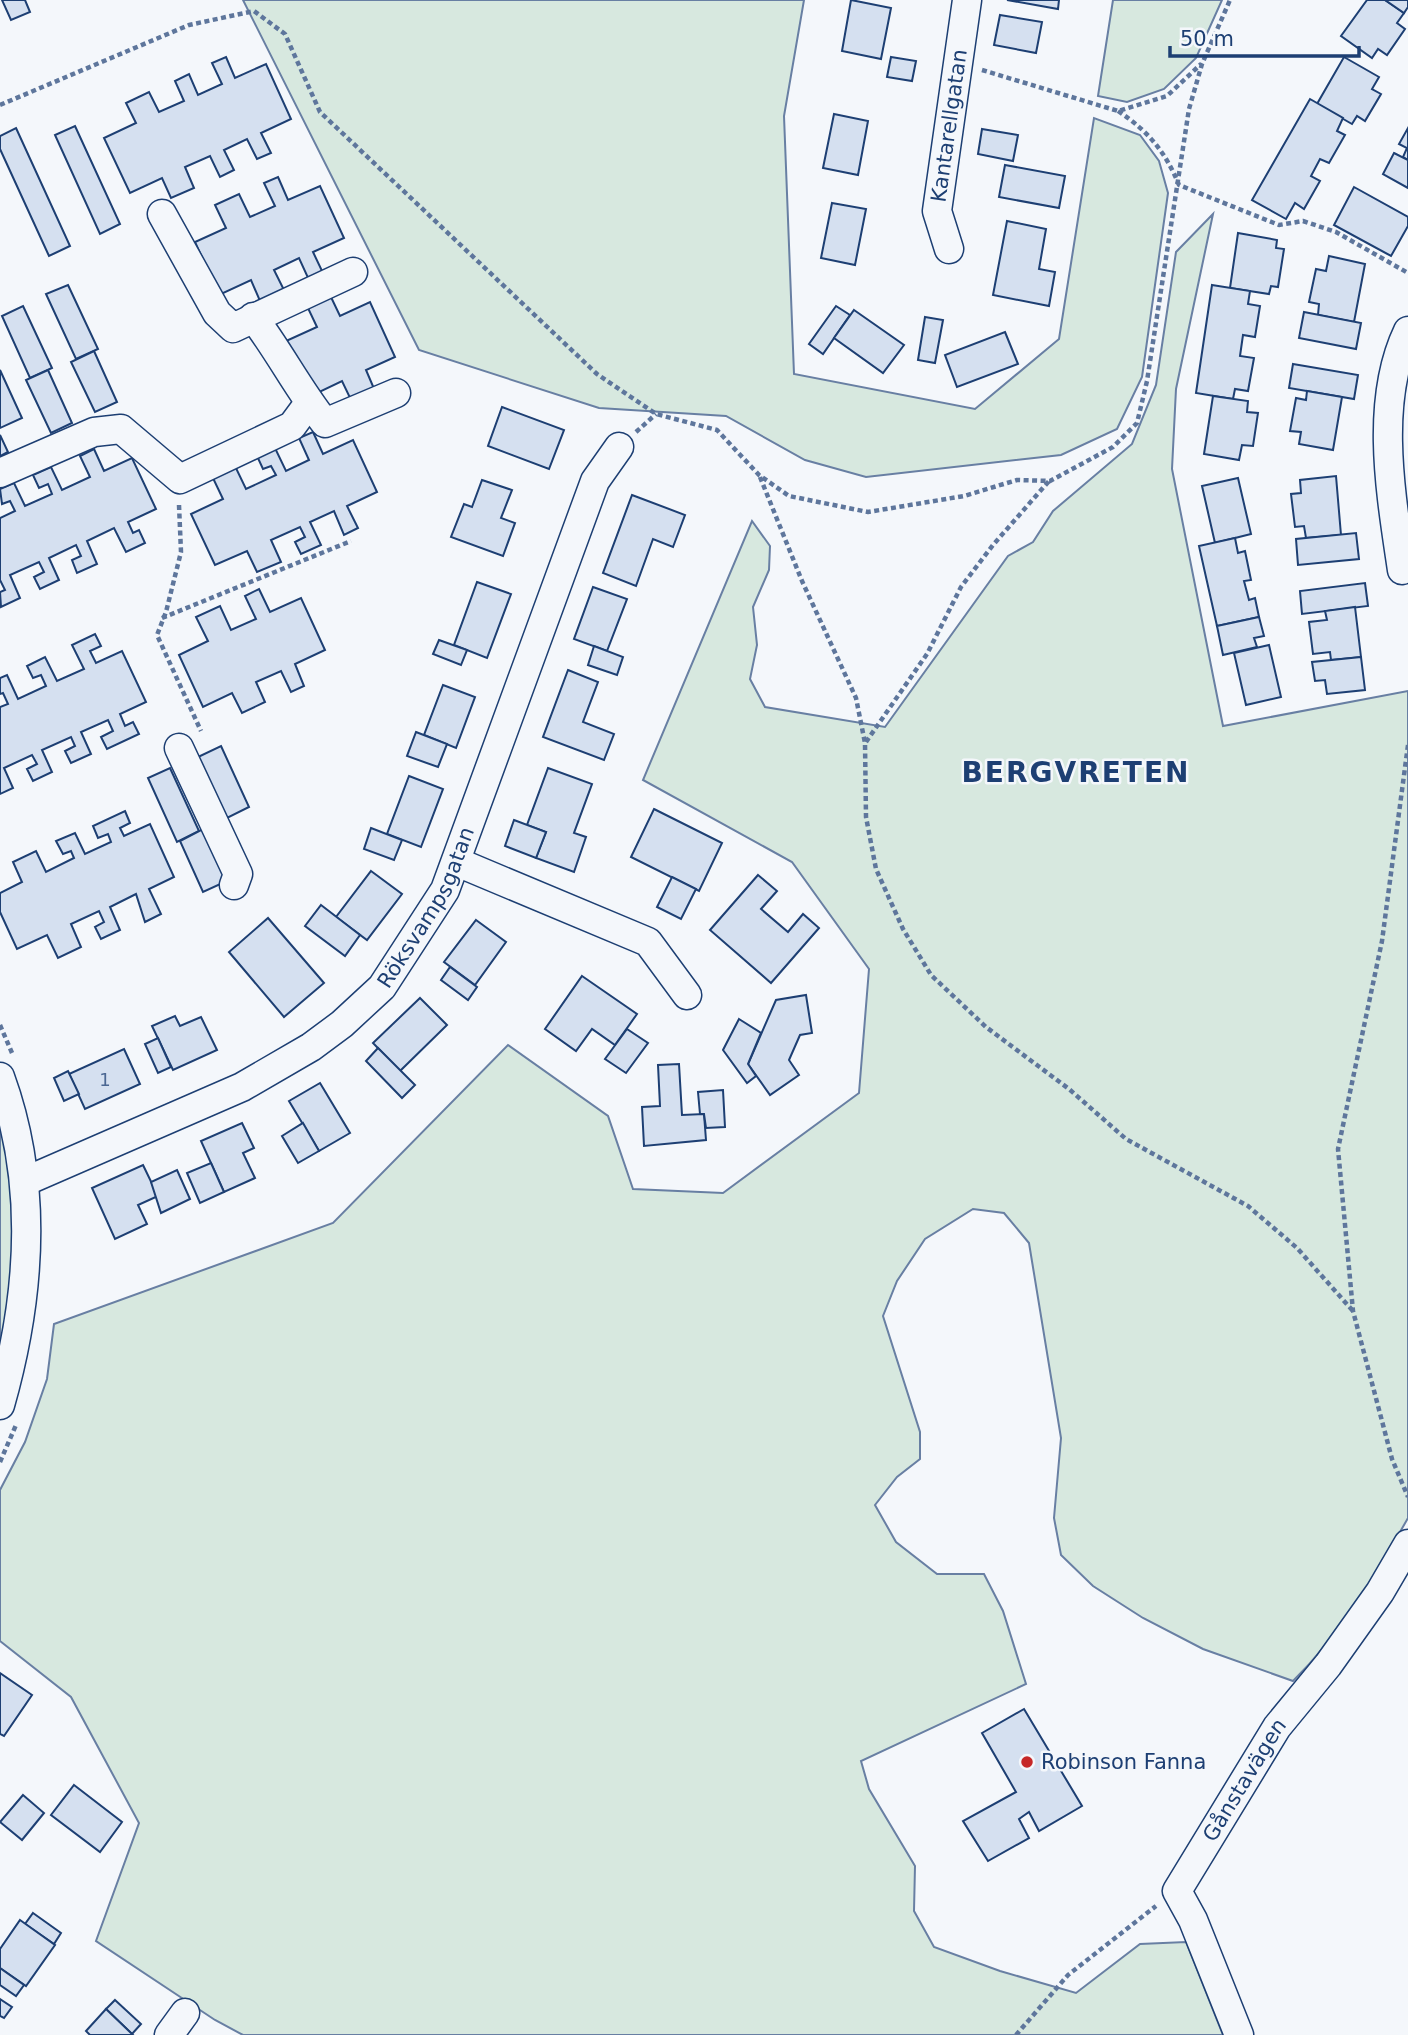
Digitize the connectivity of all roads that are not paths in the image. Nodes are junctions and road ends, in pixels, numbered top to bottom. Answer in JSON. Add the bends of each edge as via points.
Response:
{"nodes":[{"id":1,"x":967,"y":0,"type":"edge"},
{"id":2,"x":162,"y":214,"type":"dead end"},
{"id":3,"x":949,"y":249,"type":"dead end"},
{"id":4,"x":353,"y":272,"type":"dead end"},
{"id":5,"x":253,"y":317,"type":"junction"},
{"id":6,"x":1408,"y":331,"type":"edge"},
{"id":7,"x":396,"y":393,"type":"dead end"},
{"id":8,"x":310,"y":403,"type":"junction"},
{"id":9,"x":620,"y":447,"type":"dead end"},
{"id":10,"x":0,"y":473,"type":"edge"},
{"id":11,"x":1402,"y":570,"type":"dead end"},
{"id":12,"x":192,"y":743,"type":"road end"},
{"id":13,"x":457,"y":862,"type":"junction"},
{"id":14,"x":234,"y":885,"type":"dead end"},
{"id":15,"x":687,"y":995,"type":"dead end"},
{"id":16,"x":0,"y":1077,"type":"edge"},
{"id":17,"x":26,"y":1181,"type":"junction"},
{"id":18,"x":0,"y":1405,"type":"edge"},
{"id":19,"x":1408,"y":1545,"type":"edge"},
{"id":20,"x":1239,"y":2035,"type":"edge"}],
"edges":[{"from":1,"to":3,"type":"street","name":"Kantarellgatan","via":[[937,211]]},
{"from":2,"to":5,"type":"street","via":[[224,321],[233,328]]},
{"from":4,"to":5,"type":"street"},
{"from":5,"to":8,"type":"street"},
{"from":6,"to":11,"type":"street","via":[[1396,370],[1389,435]]},
{"from":7,"to":8,"type":"street","via":[[325,423]]},
{"from":8,"to":10,"type":"street","via":[[292,426],[180,480],[121,429],[94,432]]},
{"from":9,"to":13,"type":"street","name":"Röksvampsgatan","via":[[594,481]]},
{"from":12,"to":14,"type":"street","via":[[238,874]]},
{"from":13,"to":15,"type":"street","via":[[648,942]]},
{"from":13,"to":17,"type":"street","name":"Röksvampsgatan","via":[[445,890],[382,987],[332,1032],[242,1087]]},
{"from":16,"to":17,"type":"street"},
{"from":17,"to":18,"type":"street","via":[[28,1244],[23,1299]]},
{"from":19,"to":20,"type":"street","name":"Gånstavägen","via":[[1328,1665],[1277,1727],[1177,1891],[1194,1920]]}]}
